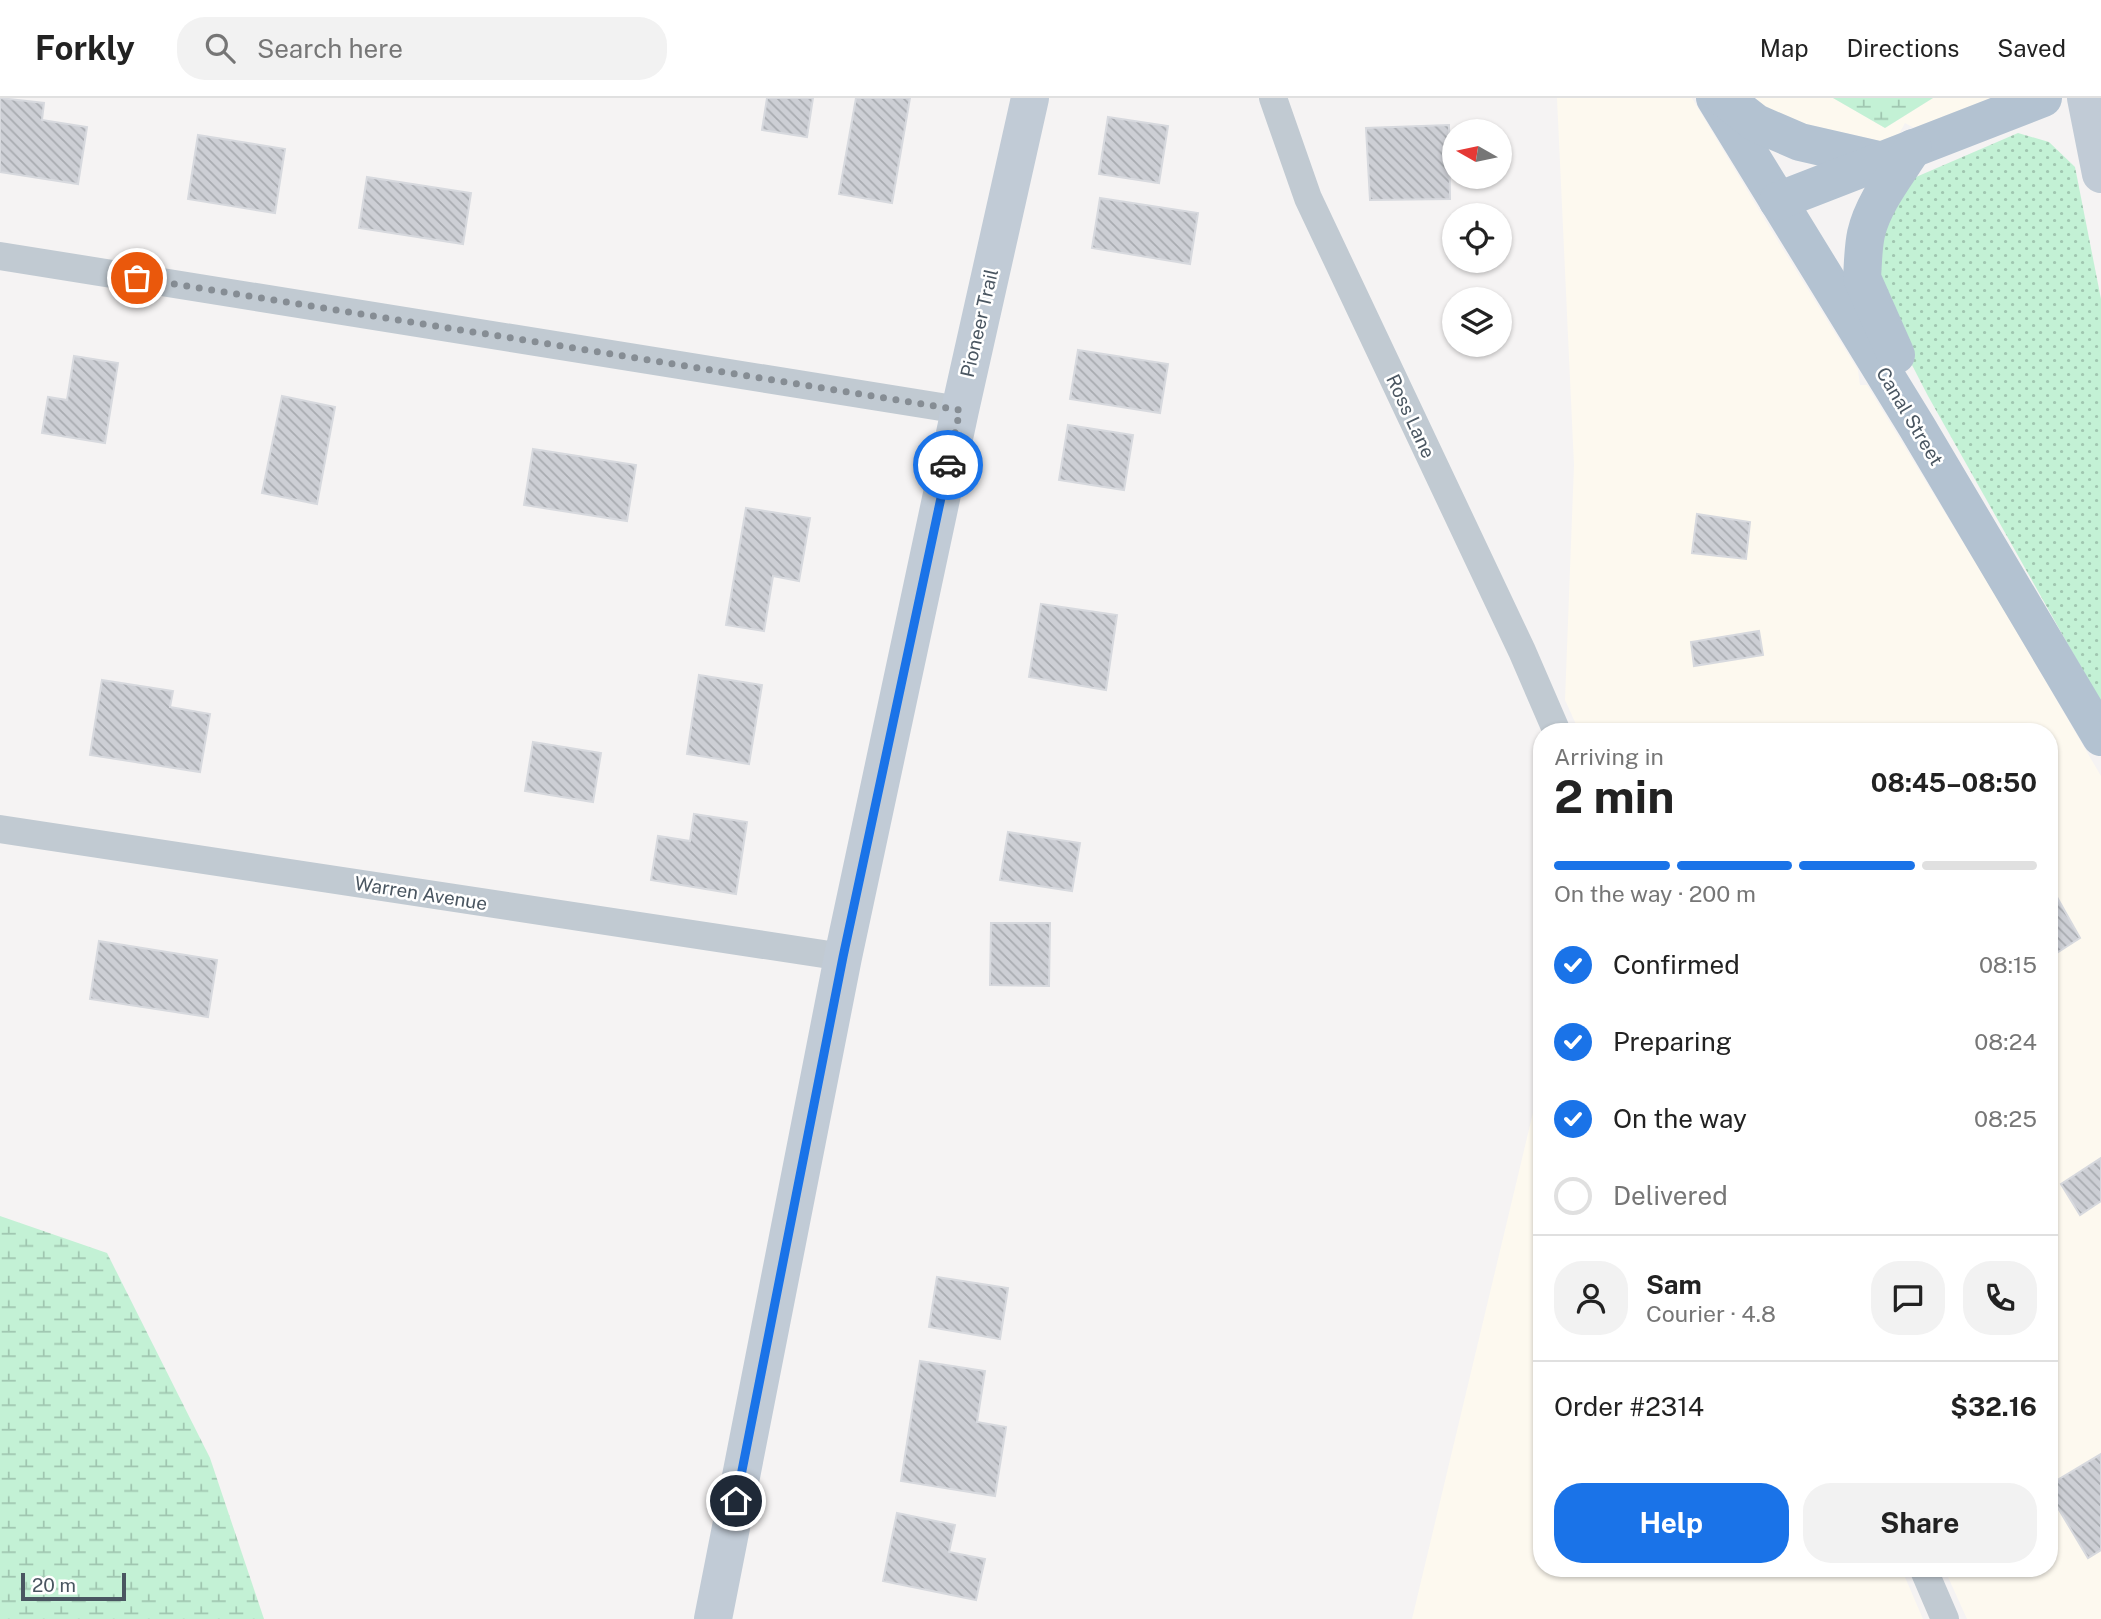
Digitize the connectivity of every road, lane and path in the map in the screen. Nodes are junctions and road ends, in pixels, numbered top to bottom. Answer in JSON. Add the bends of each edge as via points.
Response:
{"nodes":[{"id":1,"x":1030,"y":98,"type":"edge"},
{"id":2,"x":1273,"y":98,"type":"edge"},
{"id":3,"x":1716,"y":98,"type":"edge"},
{"id":4,"x":1724,"y":98,"type":"edge"},
{"id":5,"x":2043,"y":98,"type":"edge"},
{"id":6,"x":2086,"y":98,"type":"edge"},
{"id":7,"x":1898,"y":154,"type":"junction"},
{"id":8,"x":2101,"y":174,"type":"edge"},
{"id":9,"x":1777,"y":201,"type":"junction"},
{"id":10,"x":0,"y":256,"type":"edge"},
{"id":11,"x":960,"y":410,"type":"junction"},
{"id":12,"x":1917,"y":426,"type":"junction"},
{"id":13,"x":1553,"y":723,"type":"edge"},
{"id":14,"x":2101,"y":737,"type":"edge"},
{"id":15,"x":0,"y":829,"type":"edge"},
{"id":16,"x":843,"y":957,"type":"junction"},
{"id":17,"x":1927,"y":1577,"type":"edge"},
{"id":18,"x":713,"y":1619,"type":"edge"},
{"id":19,"x":1945,"y":1619,"type":"edge"}],
"edges":[{"from":1,"to":11,"type":"street","name":"Pioneer Trail"},
{"from":2,"to":13,"type":"street","name":"Ross Lane","via":[[1308,198]]},
{"from":3,"to":9,"type":"main road","name":"Canal Street"},
{"from":4,"to":7,"type":"main road","via":[[1756,123],[1800,142]]},
{"from":5,"to":7,"type":"main road"},
{"from":6,"to":8,"type":"street"},
{"from":7,"to":9,"type":"main road"},
{"from":7,"to":12,"type":"main road","via":[[1866,233],[1862,278],[1912,392]]},
{"from":9,"to":12,"type":"main road","name":"Canal Street"},
{"from":10,"to":11,"type":"street"},
{"from":11,"to":16,"type":"street","name":"Pioneer Trail"},
{"from":12,"to":14,"type":"main road","name":"Canal Street"},
{"from":15,"to":16,"type":"street","name":"Warren Avenue"},
{"from":16,"to":18,"type":"street","name":"Pioneer Trail"},
{"from":17,"to":19,"type":"street"}]}
